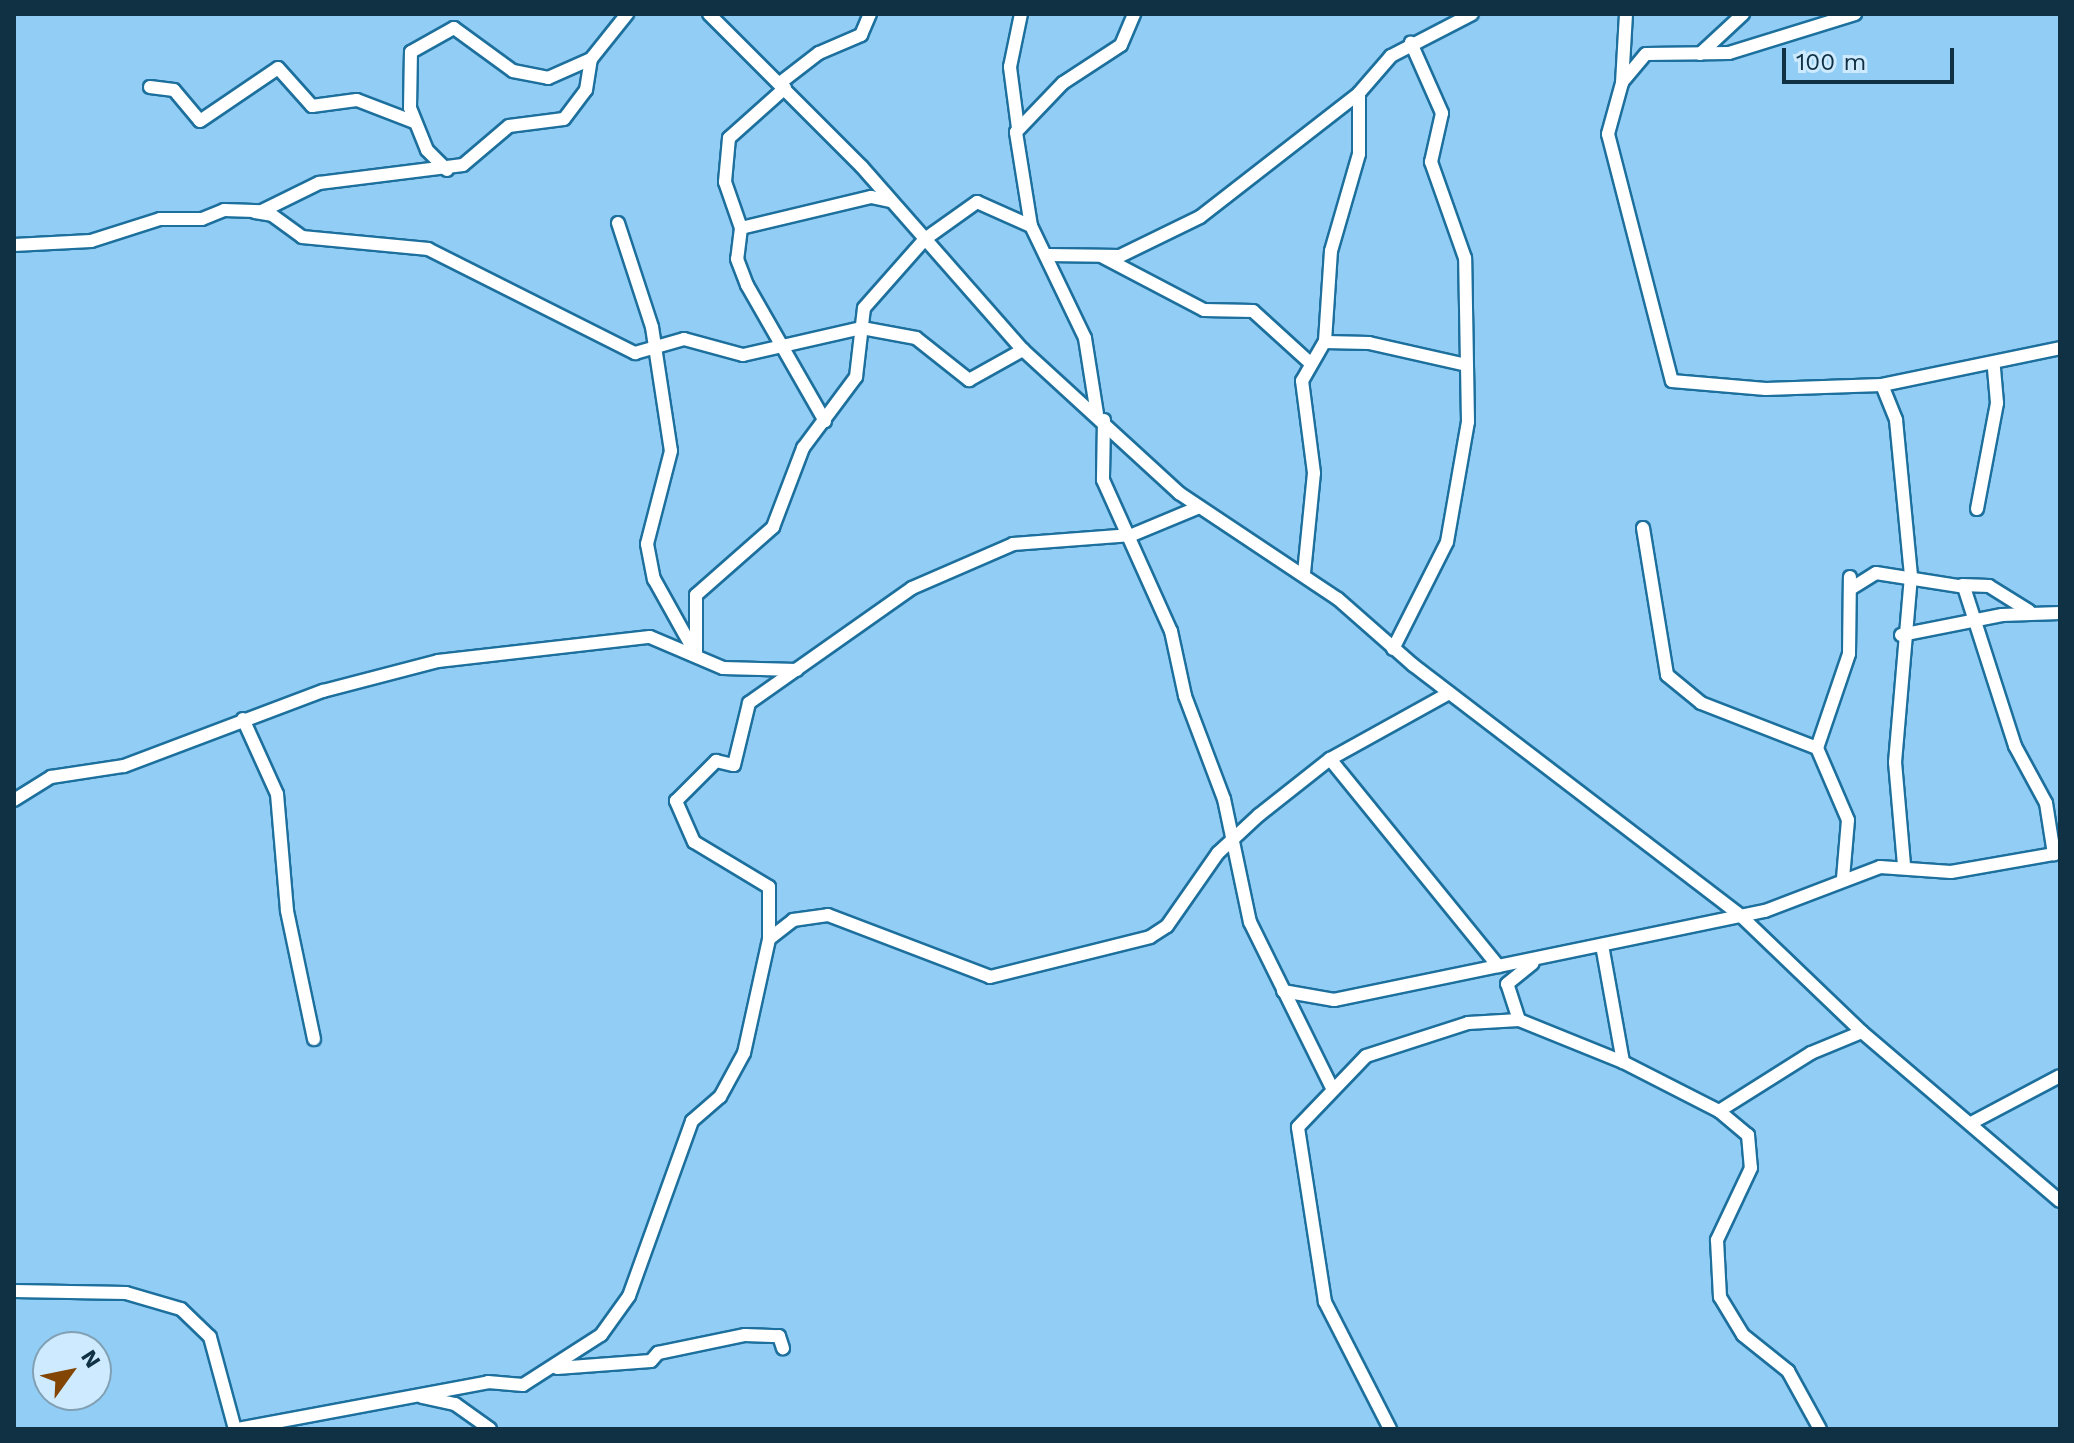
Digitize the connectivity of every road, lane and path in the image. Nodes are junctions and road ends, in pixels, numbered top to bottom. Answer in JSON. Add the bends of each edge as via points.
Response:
{"nodes":[{"id":1,"x":627,"y":14,"type":"edge"},
{"id":2,"x":730,"y":14,"type":"edge"},
{"id":3,"x":870,"y":14,"type":"edge"},
{"id":4,"x":1021,"y":14,"type":"edge"},
{"id":5,"x":1134,"y":14,"type":"edge"},
{"id":6,"x":1472,"y":14,"type":"edge"},
{"id":7,"x":1626,"y":14,"type":"edge"},
{"id":8,"x":1743,"y":14,"type":"edge"},
{"id":9,"x":1855,"y":14,"type":"edge"},
{"id":10,"x":712,"y":17,"type":"edge"},
{"id":11,"x":1411,"y":43,"type":"junction"},
{"id":12,"x":1700,"y":54,"type":"junction"},
{"id":13,"x":591,"y":59,"type":"junction"},
{"id":14,"x":1622,"y":83,"type":"junction"},
{"id":15,"x":783,"y":85,"type":"junction"},
{"id":16,"x":150,"y":87,"type":"dead end"},
{"id":17,"x":1359,"y":93,"type":"junction"},
{"id":18,"x":414,"y":122,"type":"junction"},
{"id":19,"x":1018,"y":128,"type":"junction"},
{"id":20,"x":447,"y":170,"type":"junction"},
{"id":21,"x":890,"y":201,"type":"junction"},
{"id":22,"x":255,"y":212,"type":"junction"},
{"id":23,"x":618,"y":223,"type":"dead end"},
{"id":24,"x":1031,"y":226,"type":"junction"},
{"id":25,"x":741,"y":228,"type":"junction"},
{"id":26,"x":925,"y":239,"type":"junction"},
{"id":27,"x":14,"y":245,"type":"edge"},
{"id":28,"x":1048,"y":255,"type":"junction"},
{"id":29,"x":1102,"y":256,"type":"junction"},
{"id":30,"x":862,"y":328,"type":"junction"},
{"id":31,"x":1325,"y":342,"type":"junction"},
{"id":32,"x":783,"y":346,"type":"junction"},
{"id":33,"x":657,"y":347,"type":"junction"},
{"id":34,"x":2060,"y":348,"type":"edge"},
{"id":35,"x":1023,"y":350,"type":"junction"},
{"id":36,"x":1309,"y":362,"type":"junction"},
{"id":37,"x":1467,"y":365,"type":"junction"},
{"id":38,"x":1994,"y":365,"type":"junction"},
{"id":39,"x":1882,"y":385,"type":"junction"},
{"id":40,"x":1100,"y":417,"type":"junction"},
{"id":41,"x":825,"y":421,"type":"junction"},
{"id":42,"x":1197,"y":508,"type":"junction"},
{"id":43,"x":1977,"y":509,"type":"dead end"},
{"id":44,"x":1643,"y":528,"type":"dead end"},
{"id":45,"x":1132,"y":535,"type":"junction"},
{"id":46,"x":1304,"y":573,"type":"junction"},
{"id":47,"x":1911,"y":576,"type":"junction"},
{"id":48,"x":1962,"y":585,"type":"junction"},
{"id":49,"x":2029,"y":611,"type":"junction"},
{"id":50,"x":2060,"y":613,"type":"edge"},
{"id":51,"x":1975,"y":622,"type":"junction"},
{"id":52,"x":1901,"y":635,"type":"junction"},
{"id":53,"x":1393,"y":649,"type":"junction"},
{"id":54,"x":696,"y":654,"type":"junction"},
{"id":55,"x":797,"y":670,"type":"junction"},
{"id":56,"x":1449,"y":693,"type":"junction"},
{"id":57,"x":243,"y":719,"type":"junction"},
{"id":58,"x":1817,"y":748,"type":"junction"},
{"id":59,"x":1330,"y":759,"type":"junction"},
{"id":60,"x":14,"y":800,"type":"edge"},
{"id":61,"x":1231,"y":840,"type":"junction"},
{"id":62,"x":2057,"y":849,"type":"edge"},
{"id":63,"x":1904,"y":865,"type":"junction"},
{"id":64,"x":1843,"y":878,"type":"junction"},
{"id":65,"x":1741,"y":916,"type":"junction"},
{"id":66,"x":769,"y":939,"type":"junction"},
{"id":67,"x":1602,"y":945,"type":"junction"},
{"id":68,"x":1535,"y":961,"type":"junction"},
{"id":69,"x":1498,"y":966,"type":"junction"},
{"id":70,"x":1283,"y":991,"type":"junction"},
{"id":71,"x":1519,"y":1020,"type":"junction"},
{"id":72,"x":1862,"y":1032,"type":"junction"},
{"id":73,"x":314,"y":1039,"type":"dead end"},
{"id":74,"x":1623,"y":1062,"type":"junction"},
{"id":75,"x":2060,"y":1076,"type":"edge"},
{"id":76,"x":1331,"y":1086,"type":"junction"},
{"id":77,"x":1719,"y":1111,"type":"junction"},
{"id":78,"x":1973,"y":1122,"type":"junction"},
{"id":79,"x":2060,"y":1201,"type":"edge"},
{"id":80,"x":14,"y":1291,"type":"edge"},
{"id":81,"x":783,"y":1348,"type":"dead end"},
{"id":82,"x":554,"y":1368,"type":"junction"},
{"id":83,"x":414,"y":1396,"type":"junction"},
{"id":84,"x":303,"y":1425,"type":"edge"},
{"id":85,"x":236,"y":1429,"type":"edge"},
{"id":86,"x":490,"y":1429,"type":"edge"},
{"id":87,"x":1390,"y":1429,"type":"edge"},
{"id":88,"x":1820,"y":1429,"type":"edge"}],
"edges":[{"from":1,"to":13,"type":"street"},
{"from":2,"to":10,"type":"street"},
{"from":3,"to":15,"type":"street","via":[[861,35],[819,53]]},
{"from":4,"to":19,"type":"street","via":[[1010,67]]},
{"from":5,"to":19,"type":"street","via":[[1121,45],[1063,83]]},
{"from":6,"to":11,"type":"street"},
{"from":7,"to":14,"type":"street"},
{"from":8,"to":12,"type":"street"},
{"from":9,"to":12,"type":"street","via":[[1729,53]]},
{"from":10,"to":15,"type":"street"},
{"from":11,"to":17,"type":"street"},
{"from":11,"to":37,"type":"street","via":[[1444,119],[1431,162],[1465,258]]},
{"from":12,"to":14,"type":"street","via":[[1646,54]]},
{"from":13,"to":18,"type":"street","via":[[546,78],[500,65],[447,28],[409,56]]},
{"from":13,"to":20,"type":"street","via":[[586,90],[564,119],[509,126]]},
{"from":14,"to":39,"type":"street","via":[[1608,134],[1672,381],[1799,390]]},
{"from":15,"to":21,"type":"street"},
{"from":15,"to":25,"type":"street","via":[[725,149],[725,182]]},
{"from":16,"to":18,"type":"street","via":[[174,90],[200,121],[278,68],[312,106],[357,100]]},
{"from":17,"to":29,"type":"street","via":[[1200,217],[1129,253]]},
{"from":17,"to":31,"type":"street","via":[[1359,154],[1331,251]]},
{"from":18,"to":20,"type":"street"},
{"from":19,"to":24,"type":"street"},
{"from":20,"to":22,"type":"street","via":[[409,167],[372,181],[319,183]]},
{"from":21,"to":25,"type":"street","via":[[871,197]]},
{"from":21,"to":26,"type":"street"},
{"from":22,"to":27,"type":"street","via":[[224,210],[202,219],[160,219],[91,241]]},
{"from":22,"to":33,"type":"street","via":[[272,215],[302,237],[428,249],[580,320],[622,348]]},
{"from":23,"to":33,"type":"street"},
{"from":24,"to":26,"type":"street","via":[[981,201]]},
{"from":24,"to":28,"type":"street"},
{"from":25,"to":32,"type":"street","via":[[740,269]]},
{"from":26,"to":30,"type":"street","via":[[864,308]]},
{"from":26,"to":35,"type":"street"},
{"from":28,"to":29,"type":"street"},
{"from":28,"to":40,"type":"street","via":[[1085,338]]},
{"from":29,"to":36,"type":"street","via":[[1204,310],[1253,311]]},
{"from":30,"to":32,"type":"street"},
{"from":30,"to":35,"type":"street","via":[[916,338],[969,380]]},
{"from":30,"to":41,"type":"street","via":[[856,377]]},
{"from":31,"to":36,"type":"street"},
{"from":31,"to":37,"type":"street","via":[[1369,343]]},
{"from":32,"to":33,"type":"street","via":[[743,355],[684,339]]},
{"from":32,"to":41,"type":"street"},
{"from":33,"to":54,"type":"street","via":[[672,458],[647,544],[654,579]]},
{"from":34,"to":38,"type":"street"},
{"from":35,"to":40,"type":"street"},
{"from":36,"to":46,"type":"street","via":[[1301,390],[1314,473]]},
{"from":37,"to":53,"type":"street","via":[[1466,449],[1447,542]]},
{"from":38,"to":39,"type":"street"},
{"from":38,"to":43,"type":"street","via":[[1997,403]]},
{"from":39,"to":47,"type":"street","via":[[1896,420]]},
{"from":40,"to":42,"type":"street"},
{"from":40,"to":45,"type":"street","via":[[1103,480]]},
{"from":41,"to":54,"type":"street","via":[[803,448],[768,534],[696,595]]},
{"from":42,"to":45,"type":"street"},
{"from":42,"to":46,"type":"street"},
{"from":44,"to":58,"type":"street","via":[[1667,675],[1714,709],[1802,736]]},
{"from":45,"to":55,"type":"street","via":[[1029,542],[970,559],[855,624]]},
{"from":45,"to":61,"type":"street","via":[[1171,631]]},
{"from":46,"to":53,"type":"street"},
{"from":47,"to":48,"type":"street"},
{"from":47,"to":52,"type":"street"},
{"from":47,"to":58,"type":"street","via":[[1871,574],[1851,582],[1849,654]]},
{"from":48,"to":49,"type":"street","via":[[1989,586]]},
{"from":48,"to":51,"type":"street"},
{"from":49,"to":50,"type":"street"},
{"from":49,"to":51,"type":"street"},
{"from":51,"to":52,"type":"street"},
{"from":51,"to":62,"type":"street","via":[[2015,746],[2046,803]]},
{"from":52,"to":63,"type":"street","via":[[1895,762]]},
{"from":53,"to":56,"type":"street"},
{"from":54,"to":55,"type":"street","via":[[723,668]]},
{"from":54,"to":57,"type":"street","via":[[665,639],[630,638],[438,661],[374,674]]},
{"from":55,"to":66,"type":"street","via":[[746,705],[734,765],[716,761],[676,801],[694,842],[769,887]]},
{"from":56,"to":59,"type":"street"},
{"from":56,"to":65,"type":"street"},
{"from":57,"to":60,"type":"street","via":[[124,766],[51,777]]},
{"from":57,"to":73,"type":"street","via":[[277,794],[287,911]]},
{"from":58,"to":64,"type":"street","via":[[1848,820]]},
{"from":59,"to":61,"type":"street"},
{"from":59,"to":69,"type":"street"},
{"from":61,"to":66,"type":"street","via":[[1159,933],[990,977],[822,914],[784,924]]},
{"from":61,"to":70,"type":"street","via":[[1250,922]]},
{"from":62,"to":63,"type":"street","via":[[1951,872]]},
{"from":63,"to":64,"type":"street"},
{"from":64,"to":65,"type":"street"},
{"from":65,"to":67,"type":"street"},
{"from":65,"to":72,"type":"street"},
{"from":66,"to":82,"type":"street","via":[[744,1053],[720,1097],[692,1121],[624,1306],[601,1335]]},
{"from":67,"to":68,"type":"street"},
{"from":67,"to":74,"type":"street"},
{"from":68,"to":69,"type":"street"},
{"from":68,"to":71,"type":"street","via":[[1507,984]]},
{"from":69,"to":70,"type":"street","via":[[1334,1000]]},
{"from":70,"to":76,"type":"street"},
{"from":71,"to":74,"type":"street"},
{"from":71,"to":76,"type":"street","via":[[1468,1023],[1415,1038],[1366,1056]]},
{"from":72,"to":77,"type":"street","via":[[1811,1053]]},
{"from":72,"to":78,"type":"street"},
{"from":74,"to":77,"type":"street"},
{"from":75,"to":78,"type":"street"},
{"from":76,"to":87,"type":"street","via":[[1305,1112],[1298,1135],[1321,1288]]},
{"from":77,"to":88,"type":"street","via":[[1744,1130],[1755,1155],[1717,1240],[1720,1297],[1743,1335],[1788,1371]]},
{"from":78,"to":79,"type":"street"},
{"from":80,"to":85,"type":"street","via":[[126,1293],[181,1309],[210,1337]]},
{"from":81,"to":82,"type":"street","via":[[779,1336],[745,1335],[658,1353],[651,1361]]},
{"from":82,"to":83,"type":"street","via":[[523,1385],[488,1382]]},
{"from":83,"to":84,"type":"street"},
{"from":83,"to":86,"type":"street","via":[[455,1404]]},
{"from":84,"to":85,"type":"street"}]}
